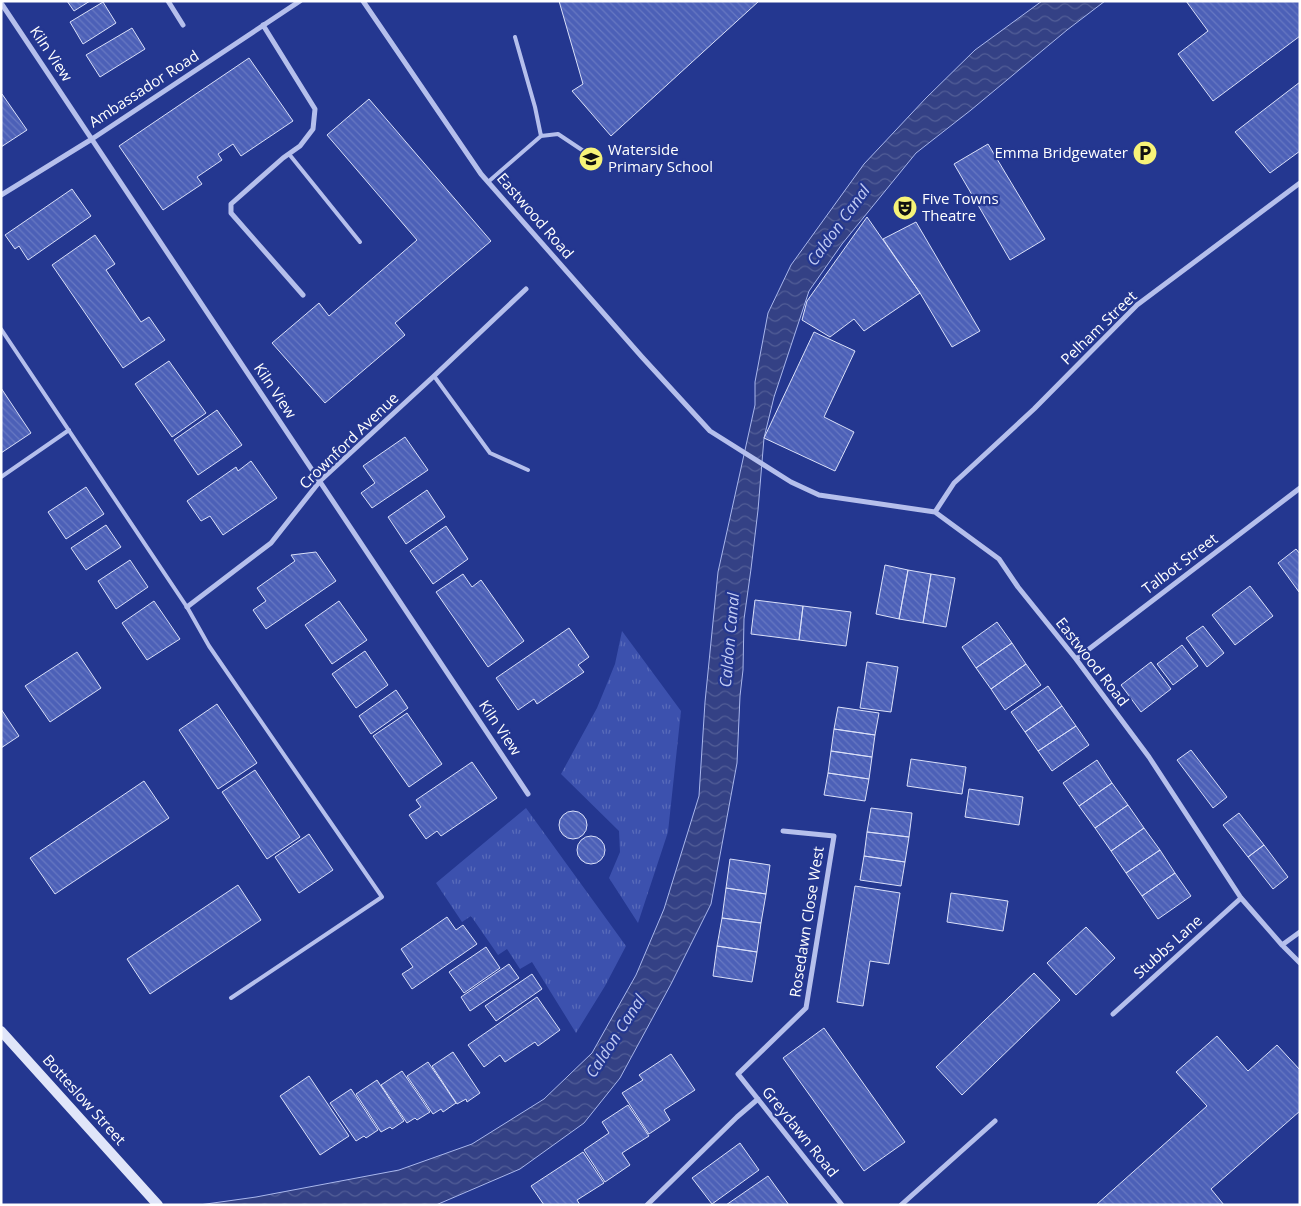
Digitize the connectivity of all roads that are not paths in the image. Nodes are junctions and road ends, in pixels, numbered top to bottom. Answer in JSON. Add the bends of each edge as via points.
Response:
{"nodes":[{"id":1,"x":168,"y":1,"type":"edge"},
{"id":2,"x":300,"y":1,"type":"edge"},
{"id":3,"x":363,"y":1,"type":"edge"},
{"id":4,"x":1,"y":3,"type":"edge"},
{"id":5,"x":184,"y":25,"type":"dead end"},
{"id":6,"x":263,"y":25,"type":"junction"},
{"id":7,"x":515,"y":37,"type":"dead end"},
{"id":8,"x":541,"y":136,"type":"junction"},
{"id":9,"x":92,"y":138,"type":"junction"},
{"id":10,"x":289,"y":154,"type":"junction"},
{"id":11,"x":600,"y":162,"type":"dead end"},
{"id":12,"x":488,"y":182,"type":"junction"},
{"id":13,"x":1300,"y":184,"type":"edge"},
{"id":14,"x":1,"y":195,"type":"edge"},
{"id":15,"x":360,"y":242,"type":"dead end"},
{"id":16,"x":526,"y":289,"type":"dead end"},
{"id":17,"x":303,"y":295,"type":"dead end"},
{"id":18,"x":1,"y":329,"type":"edge"},
{"id":19,"x":434,"y":376,"type":"junction"},
{"id":20,"x":69,"y":430,"type":"junction"},
{"id":21,"x":528,"y":470,"type":"dead end"},
{"id":22,"x":1,"y":477,"type":"edge"},
{"id":23,"x":320,"y":482,"type":"junction"},
{"id":24,"x":1300,"y":488,"type":"edge"},
{"id":25,"x":936,"y":512,"type":"junction"},
{"id":26,"x":188,"y":607,"type":"junction"},
{"id":27,"x":1076,"y":660,"type":"junction"},
{"id":28,"x":528,"y":794,"type":"dead end"},
{"id":29,"x":783,"y":831,"type":"dead end"},
{"id":30,"x":1241,"y":898,"type":"junction"},
{"id":31,"x":1300,"y":932,"type":"edge"},
{"id":32,"x":1282,"y":945,"type":"junction"},
{"id":33,"x":1300,"y":963,"type":"edge"},
{"id":34,"x":231,"y":998,"type":"dead end"},
{"id":35,"x":1113,"y":1014,"type":"dead end"},
{"id":36,"x":1,"y":1031,"type":"edge"},
{"id":37,"x":738,"y":1074,"type":"joint"},
{"id":38,"x":758,"y":1099,"type":"junction"},
{"id":39,"x":995,"y":1121,"type":"dead end"},
{"id":40,"x":158,"y":1205,"type":"edge"},
{"id":41,"x":646,"y":1205,"type":"edge"},
{"id":42,"x":842,"y":1205,"type":"edge"},
{"id":43,"x":901,"y":1205,"type":"edge"}],
"edges":[{"from":1,"to":5,"type":"street"},
{"from":2,"to":6,"type":"street","name":"Ambassador Road"},
{"from":3,"to":12,"type":"street","name":"Eastwood Road"},
{"from":4,"to":9,"type":"street","name":"Kiln View"},
{"from":6,"to":9,"type":"street","name":"Ambassador Road"},
{"from":6,"to":10,"type":"street","via":[[315,109],[314,129]]},
{"from":7,"to":8,"type":"lane"},
{"from":8,"to":11,"type":"lane","via":[[558,134]]},
{"from":8,"to":12,"type":"lane"},
{"from":9,"to":14,"type":"street","name":"Ambassador Road"},
{"from":9,"to":23,"type":"street","name":"Kiln View"},
{"from":10,"to":15,"type":"lane"},
{"from":10,"to":17,"type":"street","via":[[231,204],[231,213]]},
{"from":12,"to":25,"type":"street","name":"Eastwood Road","via":[[710,431],[791,482],[819,495]]},
{"from":13,"to":25,"type":"street","name":"Pelham Street","via":[[1138,305],[954,483]]},
{"from":16,"to":19,"type":"street","name":"Crownford Avenue"},
{"from":18,"to":20,"type":"lane"},
{"from":19,"to":21,"type":"lane","via":[[490,453]]},
{"from":19,"to":23,"type":"street","name":"Crownford Avenue"},
{"from":20,"to":22,"type":"lane"},
{"from":20,"to":26,"type":"lane"},
{"from":23,"to":26,"type":"street","name":"Crownford Avenue","via":[[271,543]]},
{"from":23,"to":28,"type":"street","name":"Kiln View"},
{"from":24,"to":27,"type":"street","name":"Talbot Street"},
{"from":25,"to":27,"type":"street","name":"Eastwood Road","via":[[999,559]]},
{"from":26,"to":34,"type":"lane","via":[[209,646],[382,897]]},
{"from":27,"to":30,"type":"street","name":"Eastwood Road","via":[[1149,757]]},
{"from":29,"to":37,"type":"street","name":"Rosedawn Close West","via":[[834,836],[806,1008]]},
{"from":30,"to":32,"type":"street","name":"Eastwood Road"},
{"from":30,"to":35,"type":"street","name":"Stubbs Lane"},
{"from":31,"to":32,"type":"street"},
{"from":32,"to":33,"type":"street","name":"Eastwood Road"},
{"from":36,"to":40,"type":"street","name":"Botteslow Street"},
{"from":37,"to":38,"type":"street","name":"Greydawn Road"},
{"from":38,"to":41,"type":"street"},
{"from":38,"to":42,"type":"street","name":"Greydawn Road"},
{"from":39,"to":43,"type":"street"}]}
